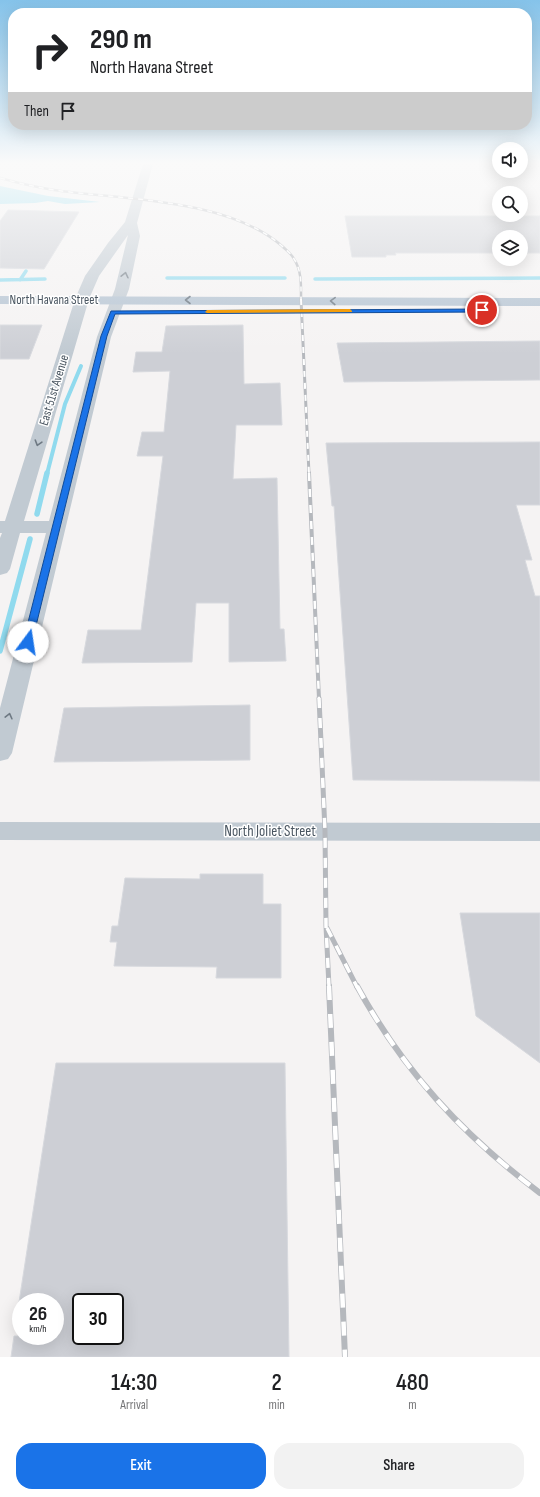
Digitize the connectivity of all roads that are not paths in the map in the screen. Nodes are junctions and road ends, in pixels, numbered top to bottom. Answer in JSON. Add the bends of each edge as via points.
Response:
{"nodes":[{"id":1,"x":127,"y":227,"type":"edge"},
{"id":2,"x":132,"y":227,"type":"edge"},
{"id":3,"x":0,"y":300,"type":"edge"},
{"id":4,"x":540,"y":302,"type":"edge"},
{"id":5,"x":80,"y":306,"type":"junction"},
{"id":6,"x":115,"y":306,"type":"junction"},
{"id":7,"x":540,"y":310,"type":"edge"},
{"id":8,"x":0,"y":312,"type":"edge"},
{"id":9,"x":6,"y":527,"type":"edge"},
{"id":10,"x":56,"y":527,"type":"junction"},
{"id":11,"x":0,"y":569,"type":"edge"},
{"id":12,"x":0,"y":753,"type":"edge"},
{"id":13,"x":0,"y":831,"type":"edge"},
{"id":14,"x":540,"y":832,"type":"edge"}],
"edges":[{"from":1,"to":5,"type":"street","name":"East 51st Avenue","via":[[92,276]]},
{"from":6,"to":2,"type":"street","name":"East 51st Avenue","one_way":true,"via":[[122,289],[134,236]]},
{"from":3,"to":5,"type":"main road","name":"North Havana Street"},
{"from":4,"to":6,"type":"main road","name":"North Havana Street","one_way":true},
{"from":5,"to":6,"type":"main road","name":"North Havana Street"},
{"from":5,"to":8,"type":"main road","name":"North Havana Street"},
{"from":5,"to":9,"type":"street","name":"East 51st Avenue","one_way":true},
{"from":6,"to":7,"type":"main road","name":"North Havana Street"},
{"from":6,"to":10,"type":"street","name":"East 51st Avenue","via":[[104,336]]},
{"from":9,"to":10,"type":"street"},
{"from":9,"to":11,"type":"street","name":"East 51st Avenue"},
{"from":12,"to":10,"type":"street","name":"East 51st Avenue","one_way":true},
{"from":13,"to":14,"type":"street","name":"North Joliet Street"}]}
